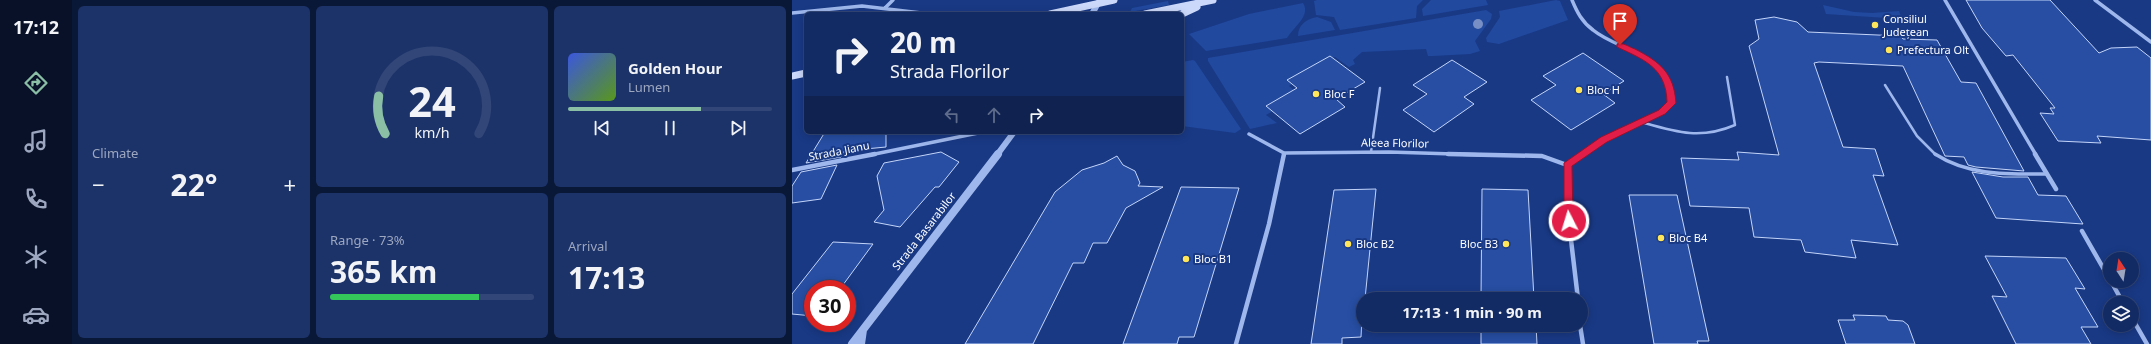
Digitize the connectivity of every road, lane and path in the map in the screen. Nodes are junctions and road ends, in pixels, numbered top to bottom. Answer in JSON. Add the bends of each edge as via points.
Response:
{"nodes":[{"id":1,"x":893,"y":0,"type":"edge"},
{"id":2,"x":1114,"y":0,"type":"edge"},
{"id":3,"x":1211,"y":0,"type":"edge"},
{"id":4,"x":1572,"y":0,"type":"edge"},
{"id":5,"x":1945,"y":0,"type":"edge"},
{"id":6,"x":2095,"y":0,"type":"edge"},
{"id":7,"x":1099,"y":2,"type":"edge"},
{"id":8,"x":885,"y":8,"type":"junction"},
{"id":9,"x":915,"y":12,"type":"edge"},
{"id":10,"x":1058,"y":12,"type":"edge"},
{"id":11,"x":1093,"y":12,"type":"edge"},
{"id":12,"x":1154,"y":12,"type":"edge"},
{"id":13,"x":792,"y":13,"type":"edge"},
{"id":14,"x":1184,"y":13,"type":"edge"},
{"id":15,"x":2151,"y":42,"type":"edge"},
{"id":16,"x":804,"y":73,"type":"edge"},
{"id":17,"x":792,"y":76,"type":"edge"},
{"id":18,"x":1728,"y":77,"type":"dead end"},
{"id":19,"x":1885,"y":85,"type":"dead end"},
{"id":20,"x":1380,"y":88,"type":"dead end"},
{"id":21,"x":1641,"y":122,"type":"junction"},
{"id":22,"x":973,"y":134,"type":"edge"},
{"id":23,"x":1012,"y":134,"type":"edge"},
{"id":24,"x":1249,"y":134,"type":"dead end"},
{"id":25,"x":1371,"y":152,"type":"junction"},
{"id":26,"x":1284,"y":153,"type":"junction"},
{"id":27,"x":1567,"y":165,"type":"junction"},
{"id":28,"x":792,"y":170,"type":"edge"},
{"id":29,"x":2047,"y":174,"type":"junction"},
{"id":30,"x":2056,"y":189,"type":"dead end"},
{"id":31,"x":2082,"y":231,"type":"dead end"},
{"id":32,"x":2103,"y":268,"type":"edge"},
{"id":33,"x":1577,"y":292,"type":"edge"},
{"id":34,"x":863,"y":329,"type":"junction"},
{"id":35,"x":2139,"y":330,"type":"edge"},
{"id":36,"x":1581,"y":332,"type":"edge"},
{"id":37,"x":852,"y":344,"type":"edge"},
{"id":38,"x":861,"y":344,"type":"edge"},
{"id":39,"x":1236,"y":344,"type":"edge"},
{"id":40,"x":1583,"y":344,"type":"edge"},
{"id":41,"x":2147,"y":344,"type":"edge"}],
"edges":[{"from":1,"to":8,"type":"street"},
{"from":2,"to":7,"type":"main road"},
{"from":3,"to":12,"type":"main road"},
{"from":3,"to":14,"type":"main road"},
{"from":4,"to":21,"type":"street","via":[[1581,22],[1594,33],[1646,58],[1662,70],[1671,88],[1672,103],[1662,112]]},
{"from":5,"to":29,"type":"street"},
{"from":6,"to":15,"type":"street"},
{"from":7,"to":10,"type":"main road"},
{"from":7,"to":11,"type":"street"},
{"from":8,"to":9,"type":"street"},
{"from":8,"to":13,"type":"street","via":[[862,6]]},
{"from":16,"to":17,"type":"main road"},
{"from":18,"to":21,"type":"lane","via":[[1735,125],[1720,134],[1689,135]]},
{"from":19,"to":29,"type":"lane","via":[[1922,142],[1940,158],[1966,170]]},
{"from":20,"to":25,"type":"lane"},
{"from":21,"to":27,"type":"street","via":[[1604,139]]},
{"from":22,"to":28,"type":"street","name":"Strada Jianu"},
{"from":23,"to":34,"type":"street","name":"Strada Basarabilor"},
{"from":24,"to":26,"type":"street"},
{"from":25,"to":26,"type":"street","name":"Aleea Florilor"},
{"from":25,"to":27,"type":"street","name":"Aleea Florilor","via":[[1542,156]]},
{"from":26,"to":39,"type":"street"},
{"from":27,"to":33,"type":"street","via":[[1567,206]]},
{"from":29,"to":30,"type":"street"},
{"from":31,"to":32,"type":"street"},
{"from":34,"to":37,"type":"street","name":"Strada Basarabilor"},
{"from":34,"to":38,"type":"street"},
{"from":35,"to":41,"type":"street"},
{"from":36,"to":40,"type":"street"}]}
